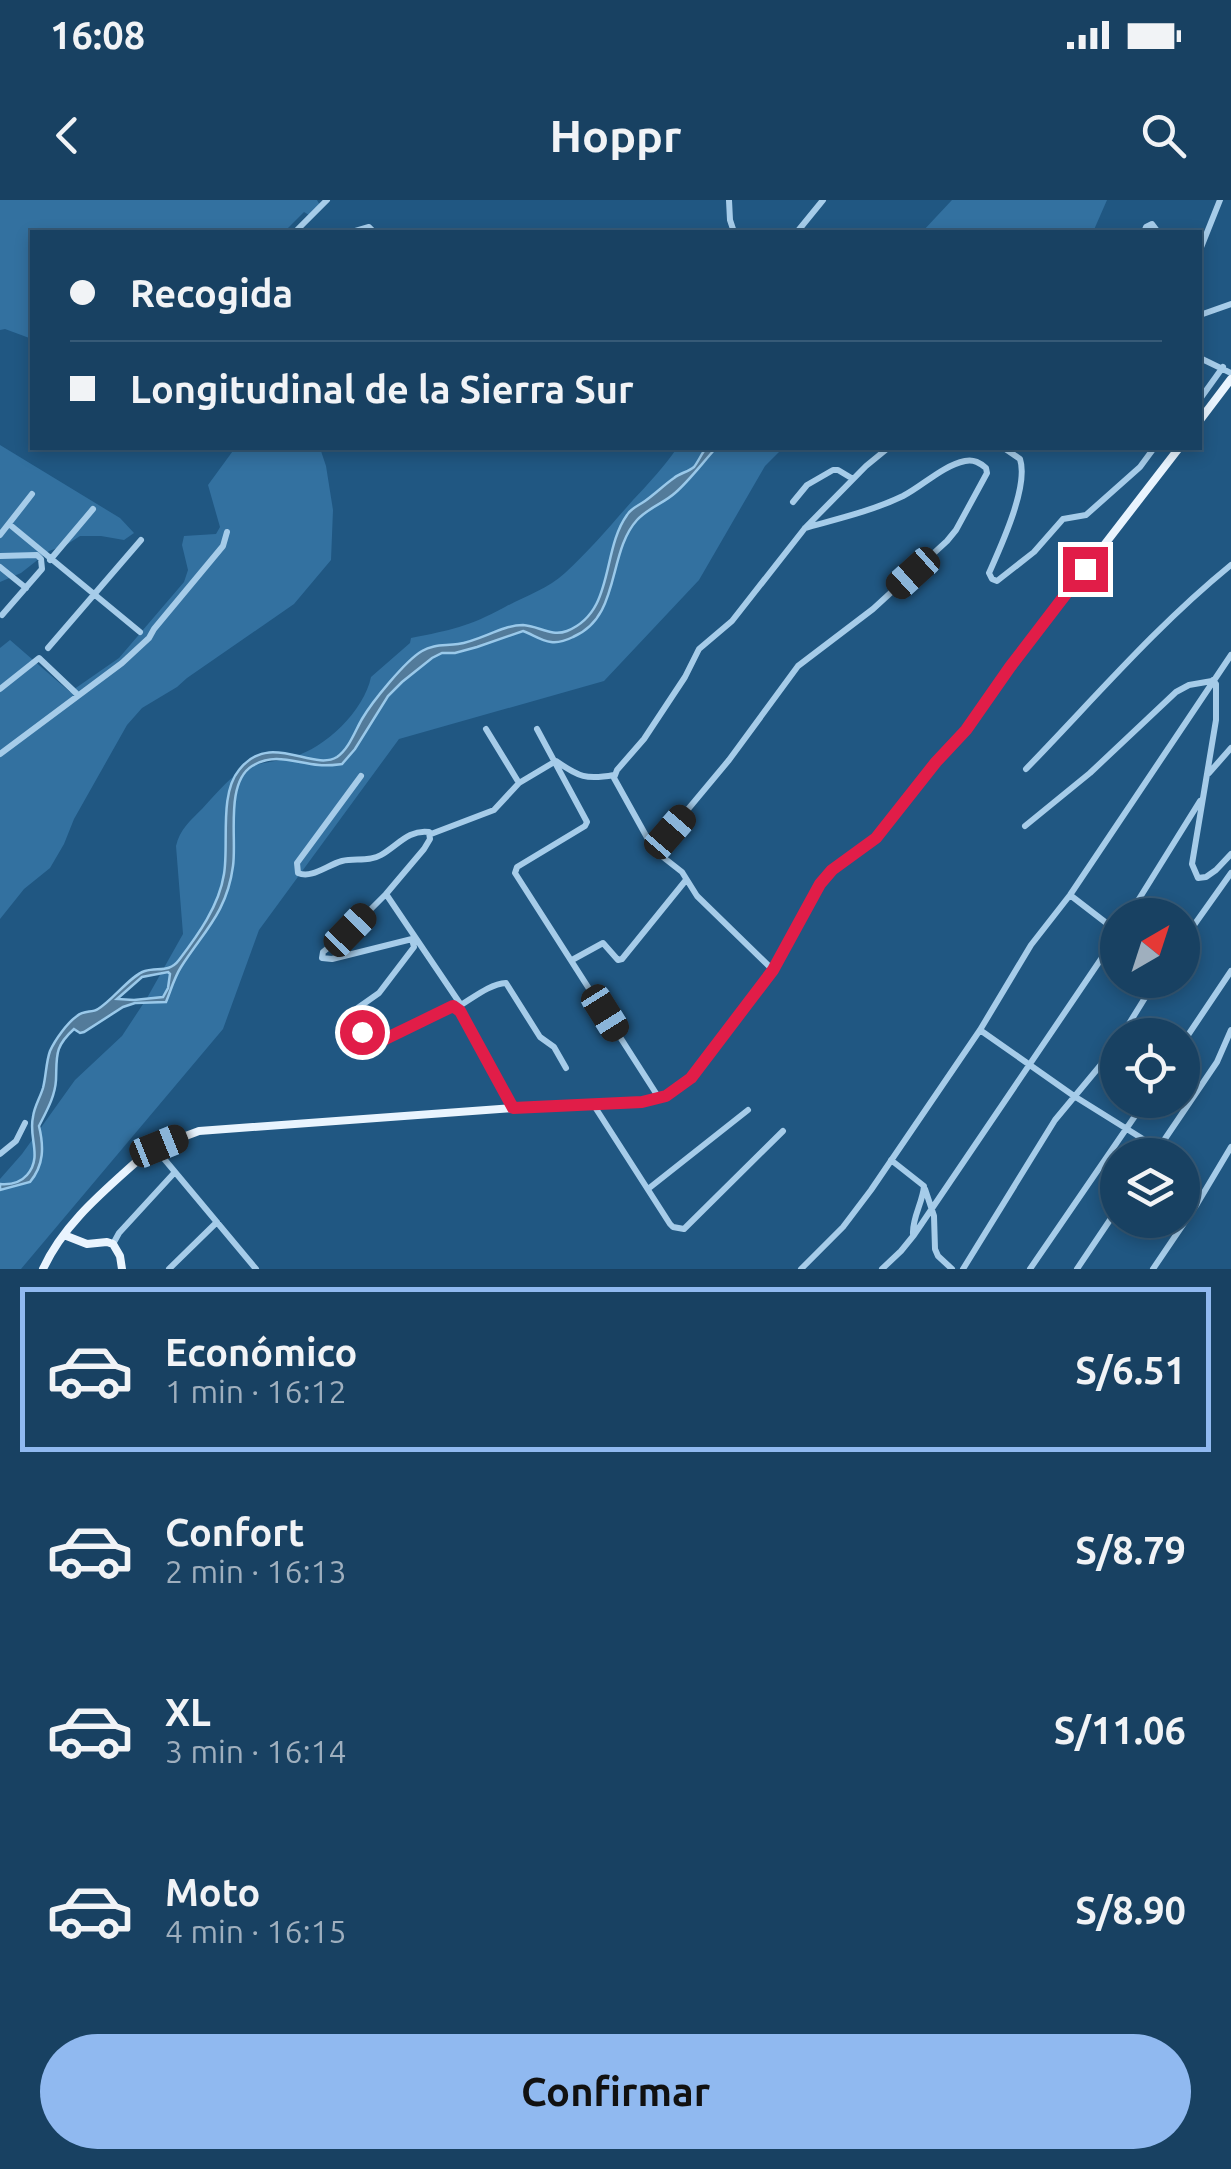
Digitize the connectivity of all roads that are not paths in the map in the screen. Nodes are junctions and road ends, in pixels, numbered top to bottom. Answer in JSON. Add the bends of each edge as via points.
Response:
{"nodes":[{"id":1,"x":327,"y":200,"type":"edge"},
{"id":2,"x":729,"y":200,"type":"edge"},
{"id":3,"x":823,"y":200,"type":"edge"},
{"id":4,"x":1220,"y":200,"type":"edge"},
{"id":5,"x":297,"y":230,"type":"edge"},
{"id":6,"x":733,"y":230,"type":"edge"},
{"id":7,"x":799,"y":230,"type":"edge"},
{"id":8,"x":1202,"y":245,"type":"edge"},
{"id":9,"x":1231,"y":304,"type":"edge"},
{"id":10,"x":1202,"y":314,"type":"edge"},
{"id":11,"x":1202,"y":359,"type":"edge"},
{"id":12,"x":1223,"y":368,"type":"junction"},
{"id":13,"x":1231,"y":376,"type":"edge"},
{"id":14,"x":1202,"y":396,"type":"edge"},
{"id":15,"x":1202,"y":417,"type":"edge"},
{"id":16,"x":886,"y":450,"type":"edge"},
{"id":17,"x":1007,"y":450,"type":"edge"},
{"id":18,"x":1153,"y":450,"type":"edge"},
{"id":19,"x":1177,"y":450,"type":"edge"},
{"id":20,"x":852,"y":480,"type":"junction"},
{"id":21,"x":32,"y":494,"type":"dead end"},
{"id":22,"x":793,"y":502,"type":"dead end"},
{"id":23,"x":93,"y":509,"type":"dead end"},
{"id":24,"x":9,"y":524,"type":"junction"},
{"id":25,"x":804,"y":528,"type":"junction"},
{"id":26,"x":228,"y":532,"type":"dead end"},
{"id":27,"x":0,"y":535,"type":"edge"},
{"id":28,"x":141,"y":540,"type":"dead end"},
{"id":29,"x":0,"y":556,"type":"edge"},
{"id":30,"x":51,"y":558,"type":"junction"},
{"id":31,"x":1231,"y":565,"type":"edge"},
{"id":32,"x":0,"y":567,"type":"edge"},
{"id":33,"x":42,"y":568,"type":"junction"},
{"id":34,"x":26,"y":588,"type":"junction"},
{"id":35,"x":93,"y":594,"type":"junction"},
{"id":36,"x":2,"y":615,"type":"edge"},
{"id":37,"x":140,"y":632,"type":"dead end"},
{"id":38,"x":48,"y":648,"type":"dead end"},
{"id":39,"x":1231,"y":656,"type":"edge"},
{"id":40,"x":1213,"y":680,"type":"junction"},
{"id":41,"x":0,"y":689,"type":"edge"},
{"id":42,"x":78,"y":695,"type":"junction"},
{"id":43,"x":486,"y":729,"type":"dead end"},
{"id":44,"x":537,"y":730,"type":"dead end"},
{"id":45,"x":1231,"y":748,"type":"edge"},
{"id":46,"x":0,"y":754,"type":"edge"},
{"id":47,"x":556,"y":761,"type":"junction"},
{"id":48,"x":1026,"y":769,"type":"dead end"},
{"id":49,"x":1208,"y":774,"type":"junction"},
{"id":50,"x":614,"y":775,"type":"junction"},
{"id":51,"x":360,"y":776,"type":"dead end"},
{"id":52,"x":519,"y":783,"type":"junction"},
{"id":53,"x":1201,"y":800,"type":"junction"},
{"id":54,"x":1025,"y":826,"type":"dead end"},
{"id":55,"x":431,"y":834,"type":"junction"},
{"id":56,"x":654,"y":850,"type":"junction"},
{"id":57,"x":1231,"y":854,"type":"edge"},
{"id":58,"x":1231,"y":873,"type":"edge"},
{"id":59,"x":686,"y":880,"type":"junction"},
{"id":60,"x":386,"y":894,"type":"junction"},
{"id":61,"x":1070,"y":895,"type":"junction"},
{"id":62,"x":1140,"y":898,"type":"edge"},
{"id":63,"x":1200,"y":917,"type":"edge"},
{"id":64,"x":1100,"y":919,"type":"edge"},
{"id":65,"x":1100,"y":959,"type":"edge"},
{"id":66,"x":571,"y":960,"type":"junction"},
{"id":67,"x":773,"y":970,"type":"junction"},
{"id":68,"x":1231,"y":971,"type":"edge"},
{"id":69,"x":458,"y":1007,"type":"junction"},
{"id":70,"x":1199,"y":1018,"type":"edge"},
{"id":71,"x":980,"y":1030,"type":"junction"},
{"id":72,"x":1231,"y":1030,"type":"edge"},
{"id":73,"x":1231,"y":1042,"type":"edge"},
{"id":74,"x":1222,"y":1053,"type":"junction"},
{"id":75,"x":1028,"y":1065,"type":"junction"},
{"id":76,"x":1100,"y":1066,"type":"edge"},
{"id":77,"x":566,"y":1068,"type":"dead end"},
{"id":78,"x":1074,"y":1096,"type":"junction"},
{"id":79,"x":659,"y":1098,"type":"junction"},
{"id":80,"x":593,"y":1104,"type":"junction"},
{"id":81,"x":513,"y":1108,"type":"junction"},
{"id":82,"x":748,"y":1110,"type":"dead end"},
{"id":83,"x":1134,"y":1118,"type":"edge"},
{"id":84,"x":26,"y":1124,"type":"dead end"},
{"id":85,"x":1126,"y":1130,"type":"junction"},
{"id":86,"x":783,"y":1131,"type":"dead end"},
{"id":87,"x":1137,"y":1138,"type":"edge"},
{"id":88,"x":1165,"y":1138,"type":"edge"},
{"id":89,"x":1231,"y":1147,"type":"edge"},
{"id":90,"x":154,"y":1148,"type":"junction"},
{"id":91,"x":0,"y":1154,"type":"edge"},
{"id":92,"x":891,"y":1160,"type":"junction"},
{"id":93,"x":175,"y":1172,"type":"junction"},
{"id":94,"x":924,"y":1186,"type":"junction"},
{"id":95,"x":648,"y":1188,"type":"junction"},
{"id":96,"x":931,"y":1209,"type":"junction"},
{"id":97,"x":217,"y":1222,"type":"junction"},
{"id":98,"x":1100,"y":1234,"type":"edge"},
{"id":99,"x":64,"y":1235,"type":"junction"},
{"id":100,"x":914,"y":1235,"type":"junction"},
{"id":101,"x":113,"y":1244,"type":"junction"},
{"id":102,"x":1078,"y":1265,"type":"edge"},
{"id":103,"x":44,"y":1269,"type":"edge"},
{"id":104,"x":122,"y":1269,"type":"edge"},
{"id":105,"x":169,"y":1269,"type":"edge"},
{"id":106,"x":256,"y":1269,"type":"edge"},
{"id":107,"x":801,"y":1269,"type":"edge"},
{"id":108,"x":882,"y":1269,"type":"edge"},
{"id":109,"x":952,"y":1269,"type":"edge"},
{"id":110,"x":963,"y":1269,"type":"edge"},
{"id":111,"x":1030,"y":1269,"type":"edge"},
{"id":112,"x":1067,"y":1269,"type":"edge"},
{"id":113,"x":1153,"y":1269,"type":"edge"}],
"edges":[{"from":1,"to":5,"type":"street"},
{"from":2,"to":6,"type":"street"},
{"from":3,"to":7,"type":"street"},
{"from":4,"to":8,"type":"street"},
{"from":9,"to":10,"type":"street"},
{"from":11,"to":12,"type":"street"},
{"from":12,"to":13,"type":"street"},
{"from":12,"to":14,"type":"street"},
{"from":13,"to":15,"type":"main road"},
{"from":16,"to":20,"type":"street"},
{"from":17,"to":18,"type":"street","via":[[1020,460],[1023,480],[992,580],[1034,552],[1064,519],[1086,515]]},
{"from":19,"to":67,"type":"main road","via":[[966,730],[876,838],[820,884]]},
{"from":20,"to":22,"type":"street","via":[[834,470]]},
{"from":20,"to":25,"type":"street"},
{"from":21,"to":24,"type":"street"},
{"from":23,"to":30,"type":"street"},
{"from":24,"to":27,"type":"street"},
{"from":24,"to":30,"type":"street"},
{"from":25,"to":50,"type":"street","via":[[732,621],[699,649],[644,740]]},
{"from":25,"to":56,"type":"street","via":[[894,500],[964,461],[986,468],[947,541],[798,666]]},
{"from":26,"to":42,"type":"street","via":[[224,546],[149,638]]},
{"from":28,"to":35,"type":"street"},
{"from":29,"to":33,"type":"street","via":[[37,555]]},
{"from":30,"to":33,"type":"street"},
{"from":30,"to":35,"type":"street"},
{"from":31,"to":48,"type":"street","via":[[1101,687]]},
{"from":32,"to":34,"type":"street"},
{"from":33,"to":34,"type":"street"},
{"from":34,"to":36,"type":"street"},
{"from":35,"to":37,"type":"street"},
{"from":35,"to":38,"type":"street"},
{"from":39,"to":40,"type":"street"},
{"from":40,"to":49,"type":"street","via":[[1216,720]]},
{"from":40,"to":54,"type":"street","via":[[1176,692]]},
{"from":40,"to":61,"type":"street"},
{"from":41,"to":42,"type":"street","via":[[39,658]]},
{"from":42,"to":46,"type":"street"},
{"from":43,"to":52,"type":"street"},
{"from":44,"to":47,"type":"street"},
{"from":45,"to":49,"type":"street"},
{"from":47,"to":50,"type":"street","via":[[578,776]]},
{"from":47,"to":52,"type":"street"},
{"from":47,"to":66,"type":"street","via":[[587,822],[515,870]]},
{"from":49,"to":53,"type":"street"},
{"from":50,"to":56,"type":"street"},
{"from":51,"to":55,"type":"street","via":[[297,863],[298,873],[377,857],[411,835]]},
{"from":52,"to":55,"type":"street","via":[[494,810]]},
{"from":53,"to":57,"type":"street","via":[[1194,872],[1206,877]]},
{"from":53,"to":62,"type":"street"},
{"from":55,"to":60,"type":"street"},
{"from":56,"to":59,"type":"street"},
{"from":58,"to":63,"type":"street"},
{"from":59,"to":66,"type":"street","via":[[620,960],[603,943]]},
{"from":59,"to":67,"type":"street"},
{"from":60,"to":69,"type":"street"},
{"from":60,"to":69,"type":"street","via":[[322,954],[332,959],[412,939],[414,947],[393,977],[352,1012],[353,1022],[377,1042]]},
{"from":61,"to":64,"type":"street"},
{"from":61,"to":71,"type":"street"},
{"from":65,"to":75,"type":"street"},
{"from":66,"to":79,"type":"street"},
{"from":67,"to":79,"type":"main road","via":[[691,1078]]},
{"from":68,"to":70,"type":"street"},
{"from":69,"to":77,"type":"street","via":[[506,983]]},
{"from":69,"to":81,"type":"street"},
{"from":71,"to":75,"type":"street"},
{"from":71,"to":92,"type":"street"},
{"from":72,"to":74,"type":"street"},
{"from":73,"to":74,"type":"street"},
{"from":74,"to":88,"type":"street"},
{"from":75,"to":78,"type":"street"},
{"from":75,"to":96,"type":"street"},
{"from":76,"to":78,"type":"street"},
{"from":78,"to":85,"type":"street"},
{"from":78,"to":110,"type":"street"},
{"from":79,"to":80,"type":"main road"},
{"from":80,"to":81,"type":"main road"},
{"from":80,"to":95,"type":"street"},
{"from":81,"to":90,"type":"main road","via":[[211,1129]]},
{"from":82,"to":95,"type":"street"},
{"from":83,"to":85,"type":"street"},
{"from":84,"to":91,"type":"street"},
{"from":85,"to":87,"type":"street"},
{"from":85,"to":111,"type":"street"},
{"from":86,"to":95,"type":"street","via":[[684,1229],[670,1224]]},
{"from":89,"to":113,"type":"street"},
{"from":90,"to":93,"type":"street"},
{"from":90,"to":99,"type":"main road"},
{"from":92,"to":94,"type":"street"},
{"from":92,"to":107,"type":"street","via":[[843,1228]]},
{"from":93,"to":97,"type":"street"},
{"from":93,"to":101,"type":"street"},
{"from":94,"to":96,"type":"street"},
{"from":94,"to":100,"type":"street"},
{"from":96,"to":100,"type":"street"},
{"from":96,"to":109,"type":"street","via":[[935,1248]]},
{"from":97,"to":105,"type":"street"},
{"from":97,"to":106,"type":"street"},
{"from":98,"to":102,"type":"street"},
{"from":99,"to":101,"type":"main road"},
{"from":99,"to":103,"type":"main road"},
{"from":100,"to":108,"type":"street"},
{"from":101,"to":104,"type":"main road"},
{"from":102,"to":112,"type":"street"}]}
